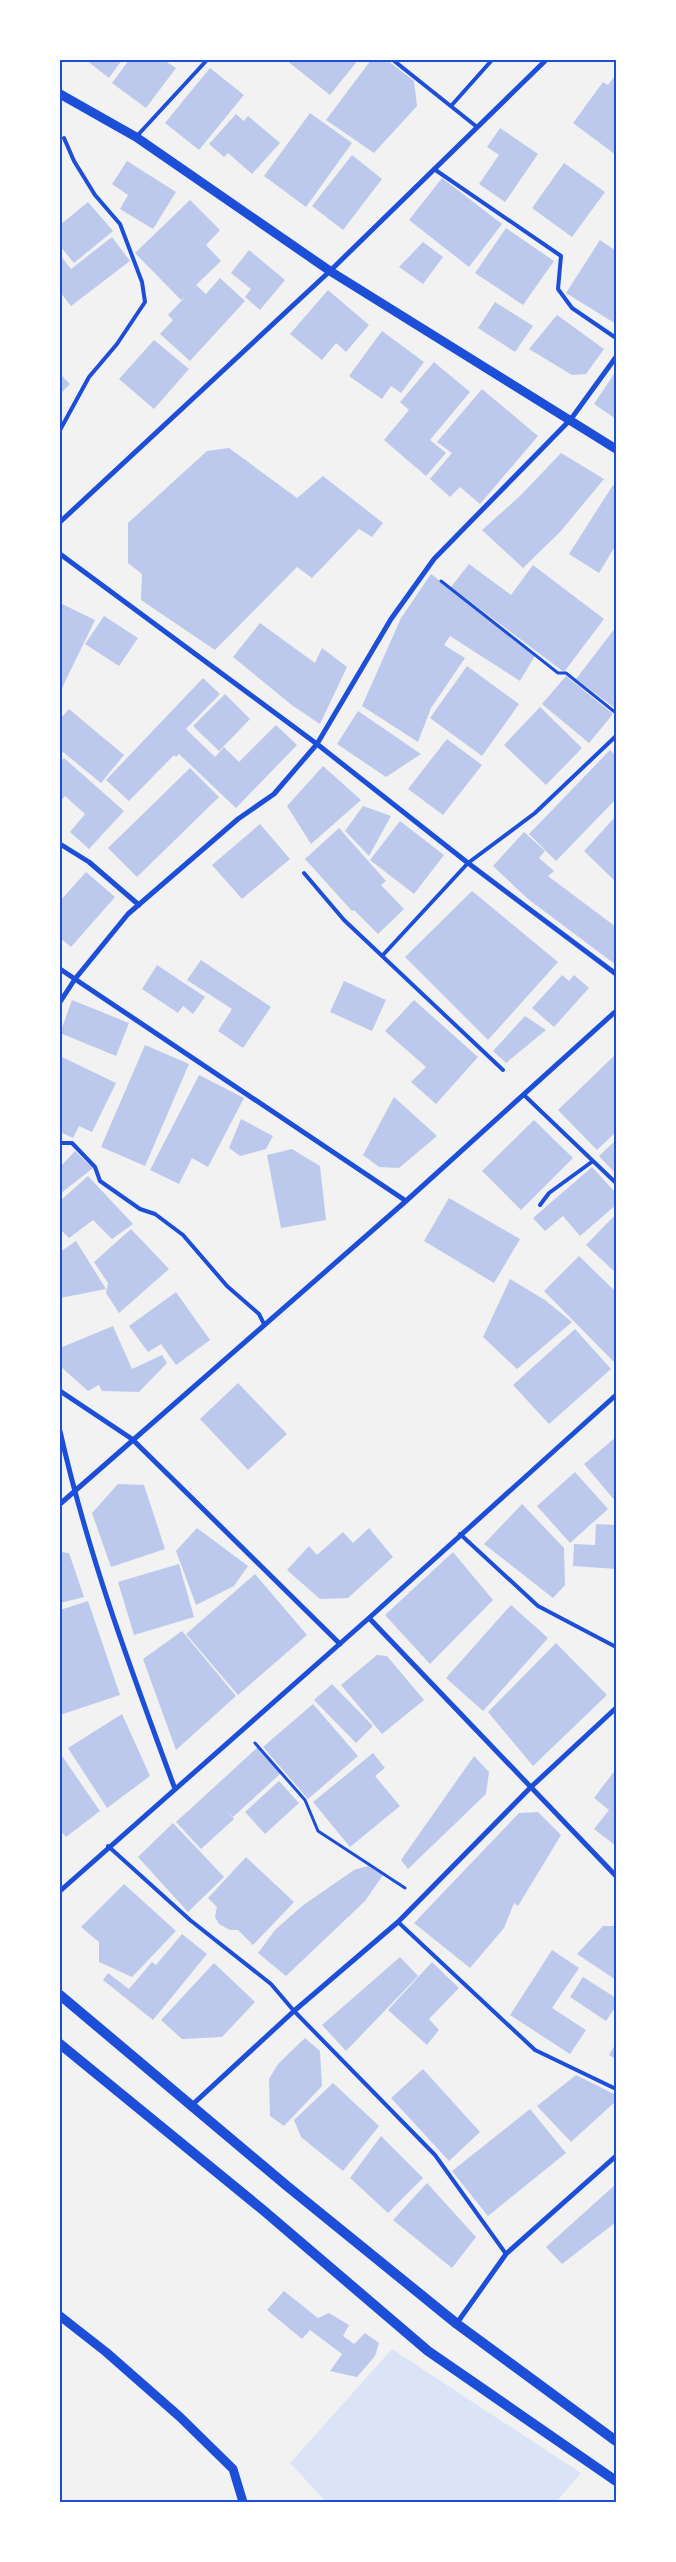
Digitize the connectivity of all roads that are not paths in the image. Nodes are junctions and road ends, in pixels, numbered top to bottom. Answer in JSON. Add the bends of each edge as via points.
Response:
{"nodes":[{"id":1,"x":207,"y":60,"type":"edge"},
{"id":2,"x":393,"y":60,"type":"edge"},
{"id":3,"x":492,"y":60,"type":"edge"},
{"id":4,"x":546,"y":60,"type":"edge"},
{"id":5,"x":61,"y":93,"type":"edge"},
{"id":6,"x":451,"y":106,"type":"junction"},
{"id":7,"x":477,"y":127,"type":"junction"},
{"id":8,"x":136,"y":137,"type":"junction"},
{"id":9,"x":64,"y":138,"type":"dead end"},
{"id":10,"x":434,"y":169,"type":"junction"},
{"id":11,"x":330,"y":271,"type":"junction"},
{"id":12,"x":616,"y":338,"type":"edge"},
{"id":13,"x":616,"y":357,"type":"edge"},
{"id":14,"x":570,"y":420,"type":"junction"},
{"id":15,"x":60,"y":430,"type":"edge"},
{"id":16,"x":616,"y":449,"type":"edge"},
{"id":17,"x":60,"y":522,"type":"edge"},
{"id":18,"x":60,"y":554,"type":"edge"},
{"id":19,"x":616,"y":736,"type":"edge"},
{"id":20,"x":317,"y":744,"type":"junction"},
{"id":21,"x":60,"y":844,"type":"edge"},
{"id":22,"x":468,"y":864,"type":"junction"},
{"id":23,"x":304,"y":873,"type":"dead end"},
{"id":24,"x":139,"y":905,"type":"junction"},
{"id":25,"x":382,"y":956,"type":"junction"},
{"id":26,"x":60,"y":969,"type":"edge"},
{"id":27,"x":616,"y":974,"type":"edge"},
{"id":28,"x":75,"y":979,"type":"junction"},
{"id":29,"x":60,"y":1002,"type":"edge"},
{"id":30,"x":616,"y":1011,"type":"edge"},
{"id":31,"x":503,"y":1070,"type":"dead end"},
{"id":32,"x":524,"y":1095,"type":"junction"},
{"id":33,"x":60,"y":1143,"type":"edge"},
{"id":34,"x":593,"y":1161,"type":"junction"},
{"id":35,"x":616,"y":1183,"type":"edge"},
{"id":36,"x":406,"y":1201,"type":"junction"},
{"id":37,"x":540,"y":1205,"type":"dead end"},
{"id":38,"x":264,"y":1324,"type":"junction"},
{"id":39,"x":60,"y":1391,"type":"edge"},
{"id":40,"x":616,"y":1395,"type":"edge"},
{"id":41,"x":60,"y":1431,"type":"edge"},
{"id":42,"x":132,"y":1439,"type":"junction"},
{"id":43,"x":74,"y":1492,"type":"junction"},
{"id":44,"x":60,"y":1504,"type":"edge"},
{"id":45,"x":460,"y":1534,"type":"junction"},
{"id":46,"x":369,"y":1618,"type":"junction"},
{"id":47,"x":340,"y":1644,"type":"junction"},
{"id":48,"x":616,"y":1647,"type":"edge"},
{"id":49,"x":616,"y":1708,"type":"edge"},
{"id":50,"x":531,"y":1787,"type":"junction"},
{"id":51,"x":175,"y":1789,"type":"junction"},
{"id":52,"x":108,"y":1846,"type":"junction"},
{"id":53,"x":616,"y":1876,"type":"edge"},
{"id":54,"x":60,"y":1891,"type":"edge"},
{"id":55,"x":398,"y":1922,"type":"junction"},
{"id":56,"x":60,"y":1994,"type":"edge"},
{"id":57,"x":294,"y":2011,"type":"junction"},
{"id":58,"x":60,"y":2044,"type":"edge"},
{"id":59,"x":616,"y":2090,"type":"edge"},
{"id":60,"x":192,"y":2105,"type":"junction"},
{"id":61,"x":616,"y":2156,"type":"edge"},
{"id":62,"x":506,"y":2254,"type":"junction"},
{"id":63,"x":60,"y":2316,"type":"edge"},
{"id":64,"x":456,"y":2324,"type":"junction"},
{"id":65,"x":616,"y":2441,"type":"edge"},
{"id":66,"x":616,"y":2482,"type":"edge"},
{"id":67,"x":243,"y":2502,"type":"edge"}],
"edges":[{"from":1,"to":8,"type":"lane"},
{"from":2,"to":6,"type":"lane"},
{"from":3,"to":6,"type":"lane"},
{"from":4,"to":7,"type":"street"},
{"from":5,"to":8,"type":"street"},
{"from":6,"to":7,"type":"lane"},
{"from":7,"to":10,"type":"street"},
{"from":8,"to":11,"type":"street"},
{"from":9,"to":15,"type":"lane","via":[[95,195],[120,224],[142,282],[145,302],[117,344],[89,377]]},
{"from":10,"to":11,"type":"street"},
{"from":10,"to":12,"type":"lane","via":[[561,256],[558,289],[572,308]]},
{"from":11,"to":14,"type":"street"},
{"from":11,"to":17,"type":"street"},
{"from":13,"to":14,"type":"street"},
{"from":14,"to":16,"type":"street"},
{"from":14,"to":20,"type":"street","via":[[427,569],[391,619]]},
{"from":18,"to":20,"type":"street"},
{"from":19,"to":22,"type":"lane","via":[[535,813]]},
{"from":20,"to":22,"type":"street"},
{"from":20,"to":24,"type":"street","via":[[274,794],[238,819]]},
{"from":21,"to":24,"type":"street","via":[[89,862]]},
{"from":22,"to":25,"type":"lane"},
{"from":22,"to":27,"type":"street"},
{"from":23,"to":25,"type":"lane","via":[[344,920]]},
{"from":24,"to":28,"type":"street"},
{"from":25,"to":31,"type":"lane"},
{"from":26,"to":28,"type":"street"},
{"from":28,"to":29,"type":"street"},
{"from":28,"to":36,"type":"street"},
{"from":30,"to":32,"type":"street"},
{"from":32,"to":34,"type":"lane"},
{"from":32,"to":36,"type":"street"},
{"from":33,"to":38,"type":"lane","via":[[72,1143],[95,1167],[100,1181],[183,1235],[227,1286],[259,1314]]},
{"from":34,"to":35,"type":"lane"},
{"from":34,"to":37,"type":"lane","via":[[549,1193]]},
{"from":36,"to":38,"type":"street"},
{"from":38,"to":42,"type":"street"},
{"from":39,"to":42,"type":"street"},
{"from":40,"to":45,"type":"street"},
{"from":41,"to":43,"type":"street"},
{"from":42,"to":43,"type":"street"},
{"from":42,"to":47,"type":"street"},
{"from":43,"to":44,"type":"street"},
{"from":43,"to":51,"type":"street","via":[[112,1619]]},
{"from":45,"to":46,"type":"street"},
{"from":45,"to":48,"type":"lane","via":[[538,1606]]},
{"from":46,"to":47,"type":"street"},
{"from":46,"to":50,"type":"street"},
{"from":47,"to":51,"type":"street"},
{"from":49,"to":50,"type":"street"},
{"from":50,"to":53,"type":"street"},
{"from":50,"to":55,"type":"street"},
{"from":51,"to":52,"type":"street"},
{"from":52,"to":54,"type":"street"},
{"from":52,"to":57,"type":"lane","via":[[190,1920],[271,1984]]},
{"from":55,"to":57,"type":"street"},
{"from":55,"to":59,"type":"lane","via":[[534,2050]]},
{"from":56,"to":60,"type":"main road"},
{"from":57,"to":60,"type":"street"},
{"from":57,"to":62,"type":"lane","via":[[435,2154]]},
{"from":58,"to":66,"type":"main road","via":[[256,2204],[428,2351]]},
{"from":60,"to":64,"type":"main road"},
{"from":61,"to":62,"type":"street"},
{"from":62,"to":64,"type":"street"},
{"from":63,"to":67,"type":"street","via":[[180,2416],[233,2469]]},
{"from":64,"to":65,"type":"main road"}]}
